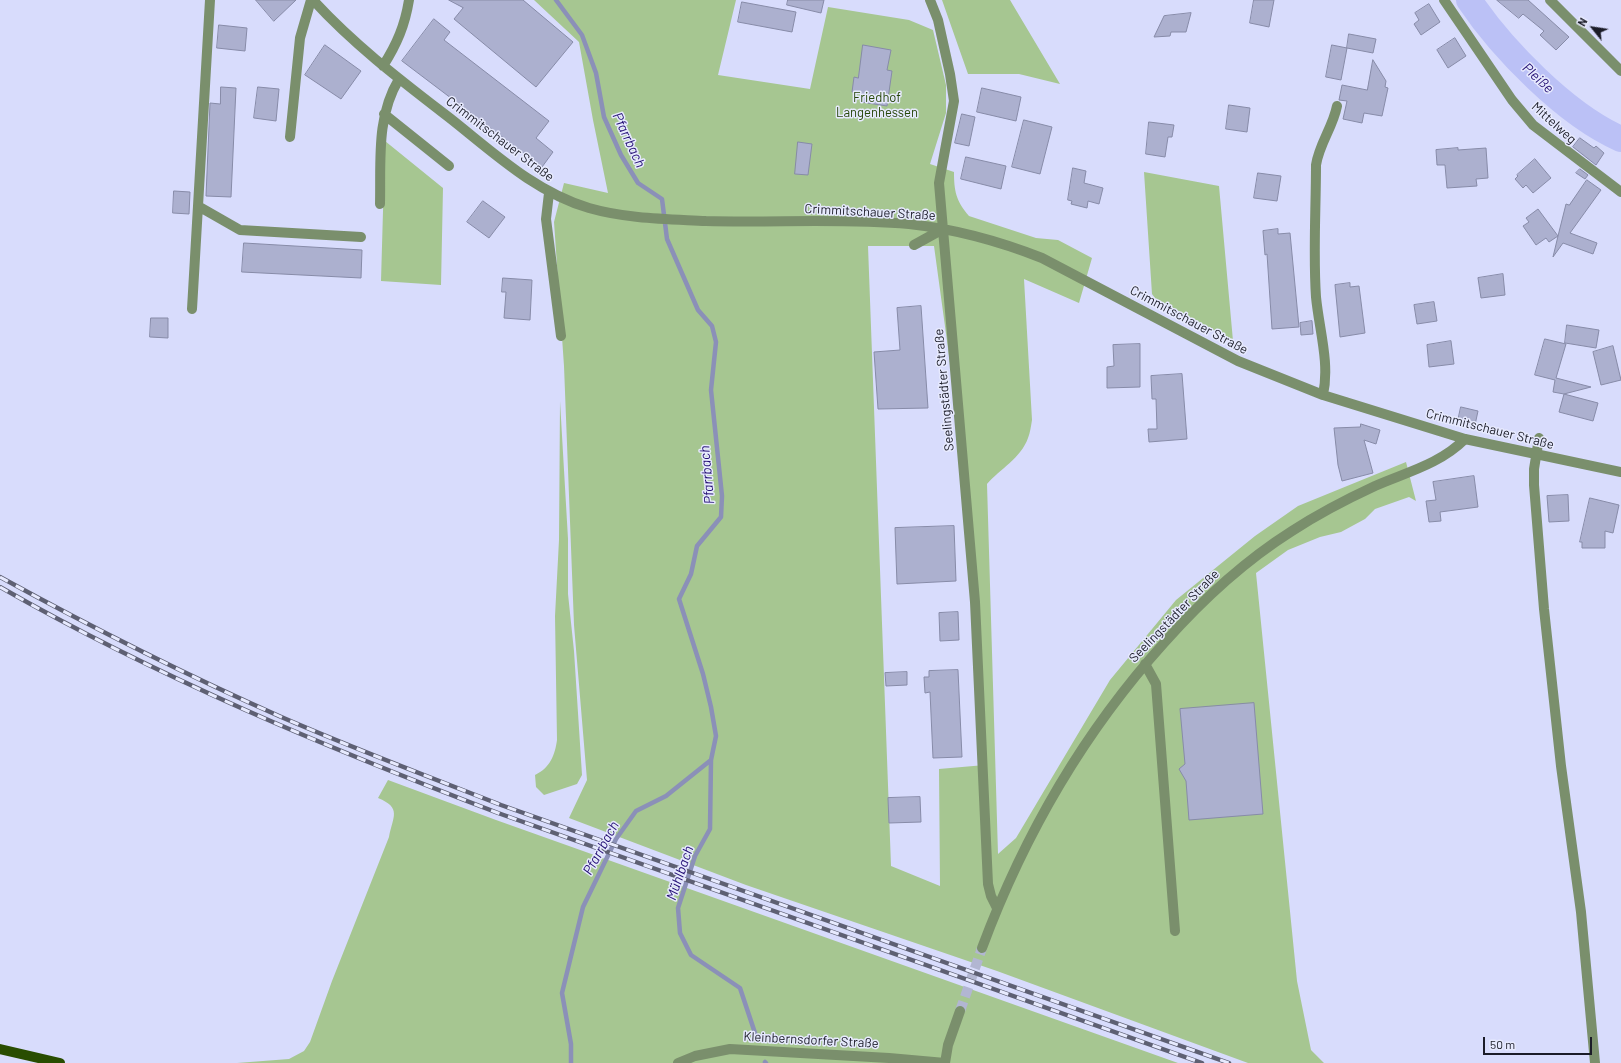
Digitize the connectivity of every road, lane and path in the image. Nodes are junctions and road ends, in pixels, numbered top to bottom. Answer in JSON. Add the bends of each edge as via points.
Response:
{"nodes":[{"id":1,"x":210,"y":0,"type":"edge"},
{"id":2,"x":312,"y":0,"type":"edge"},
{"id":3,"x":409,"y":0,"type":"edge"},
{"id":4,"x":930,"y":0,"type":"edge"},
{"id":5,"x":1444,"y":0,"type":"edge"},
{"id":6,"x":1550,"y":0,"type":"edge"},
{"id":7,"x":383,"y":66,"type":"junction"},
{"id":8,"x":1621,"y":71,"type":"edge"},
{"id":9,"x":399,"y":79,"type":"junction"},
{"id":10,"x":1337,"y":106,"type":"dead end"},
{"id":11,"x":384,"y":114,"type":"junction"},
{"id":12,"x":290,"y":136,"type":"dead end"},
{"id":13,"x":449,"y":166,"type":"dead end"},
{"id":14,"x":1621,"y":192,"type":"edge"},
{"id":15,"x":549,"y":193,"type":"junction"},
{"id":16,"x":380,"y":204,"type":"dead end"},
{"id":17,"x":198,"y":206,"type":"junction"},
{"id":18,"x":943,"y":229,"type":"junction"},
{"id":19,"x":361,"y":237,"type":"dead end"},
{"id":20,"x":914,"y":245,"type":"dead end"},
{"id":21,"x":192,"y":309,"type":"dead end"},
{"id":22,"x":561,"y":336,"type":"dead end"},
{"id":23,"x":1323,"y":395,"type":"junction"},
{"id":24,"x":1539,"y":438,"type":"dead end"},
{"id":25,"x":1465,"y":439,"type":"junction"},
{"id":26,"x":1536,"y":455,"type":"junction"},
{"id":27,"x":1621,"y":472,"type":"edge"},
{"id":28,"x":1145,"y":664,"type":"junction"},
{"id":29,"x":997,"y":908,"type":"junction"},
{"id":30,"x":1175,"y":931,"type":"dead end"},
{"id":31,"x":982,"y":948,"type":"tunnel mouth"},
{"id":32,"x":960,"y":1011,"type":"tunnel mouth"},
{"id":33,"x":0,"y":1049,"type":"edge"},
{"id":34,"x":60,"y":1063,"type":"edge"},
{"id":35,"x":678,"y":1063,"type":"edge"},
{"id":36,"x":945,"y":1063,"type":"edge"},
{"id":37,"x":1595,"y":1063,"type":"edge"}],
"edges":[{"from":1,"to":17,"type":"street"},
{"from":2,"to":7,"type":"street","name":"Crimmitschauer Straße","via":[[346,35]]},
{"from":2,"to":12,"type":"street","via":[[300,38]]},
{"from":3,"to":7,"type":"street","via":[[404,27]]},
{"from":4,"to":18,"type":"street","name":"Seelingstädter Straße","via":[[938,20],[954,101],[939,183]]},
{"from":5,"to":14,"type":"street","name":"Mittelweg","via":[[1512,100],[1533,125]]},
{"from":6,"to":8,"type":"street"},
{"from":7,"to":9,"type":"street","name":"Crimmitschauer Straße"},
{"from":9,"to":11,"type":"street","via":[[390,94]]},
{"from":9,"to":15,"type":"street","name":"Crimmitschauer Straße","via":[[528,180]]},
{"from":10,"to":23,"type":"street","via":[[1335,118],[1316,165],[1314,244],[1316,298],[1325,372]]},
{"from":11,"to":13,"type":"street"},
{"from":11,"to":16,"type":"street","via":[[381,130]]},
{"from":15,"to":18,"type":"street","name":"Crimmitschauer Straße","via":[[590,208],[653,218],[864,222]]},
{"from":15,"to":22,"type":"street","via":[[546,219]]},
{"from":17,"to":19,"type":"street","via":[[240,230]]},
{"from":17,"to":21,"type":"street"},
{"from":18,"to":20,"type":"street"},
{"from":18,"to":23,"type":"street","name":"Crimmitschauer Straße","via":[[1010,245],[1042,258],[1238,360]]},
{"from":18,"to":29,"type":"street","name":"Seelingstädter Straße","via":[[975,602],[988,884]]},
{"from":23,"to":25,"type":"street","name":"Crimmitschauer Straße"},
{"from":24,"to":26,"type":"street"},
{"from":25,"to":26,"type":"street","name":"Crimmitschauer Straße"},
{"from":25,"to":28,"type":"street","name":"Seelingstädter Straße","via":[[1440,459],[1335,506],[1256,555],[1220,585]]},
{"from":26,"to":27,"type":"street","name":"Crimmitschauer Straße"},
{"from":26,"to":37,"type":"street","via":[[1534,485],[1544,609],[1561,766],[1581,912]]},
{"from":28,"to":29,"type":"street","name":"Seelingstädter Straße","via":[[1113,703],[1061,779],[1037,822]]},
{"from":28,"to":30,"type":"street","via":[[1156,684]]},
{"from":29,"to":31,"type":"street","name":"Seelingstädter Straße"},
{"from":32,"to":36,"type":"street","via":[[948,1045]]},
{"from":33,"to":34,"type":"main road"},
{"from":35,"to":36,"type":"street","name":"Kleinbernsdorfer Straße","via":[[695,1056],[730,1049]]}]}
